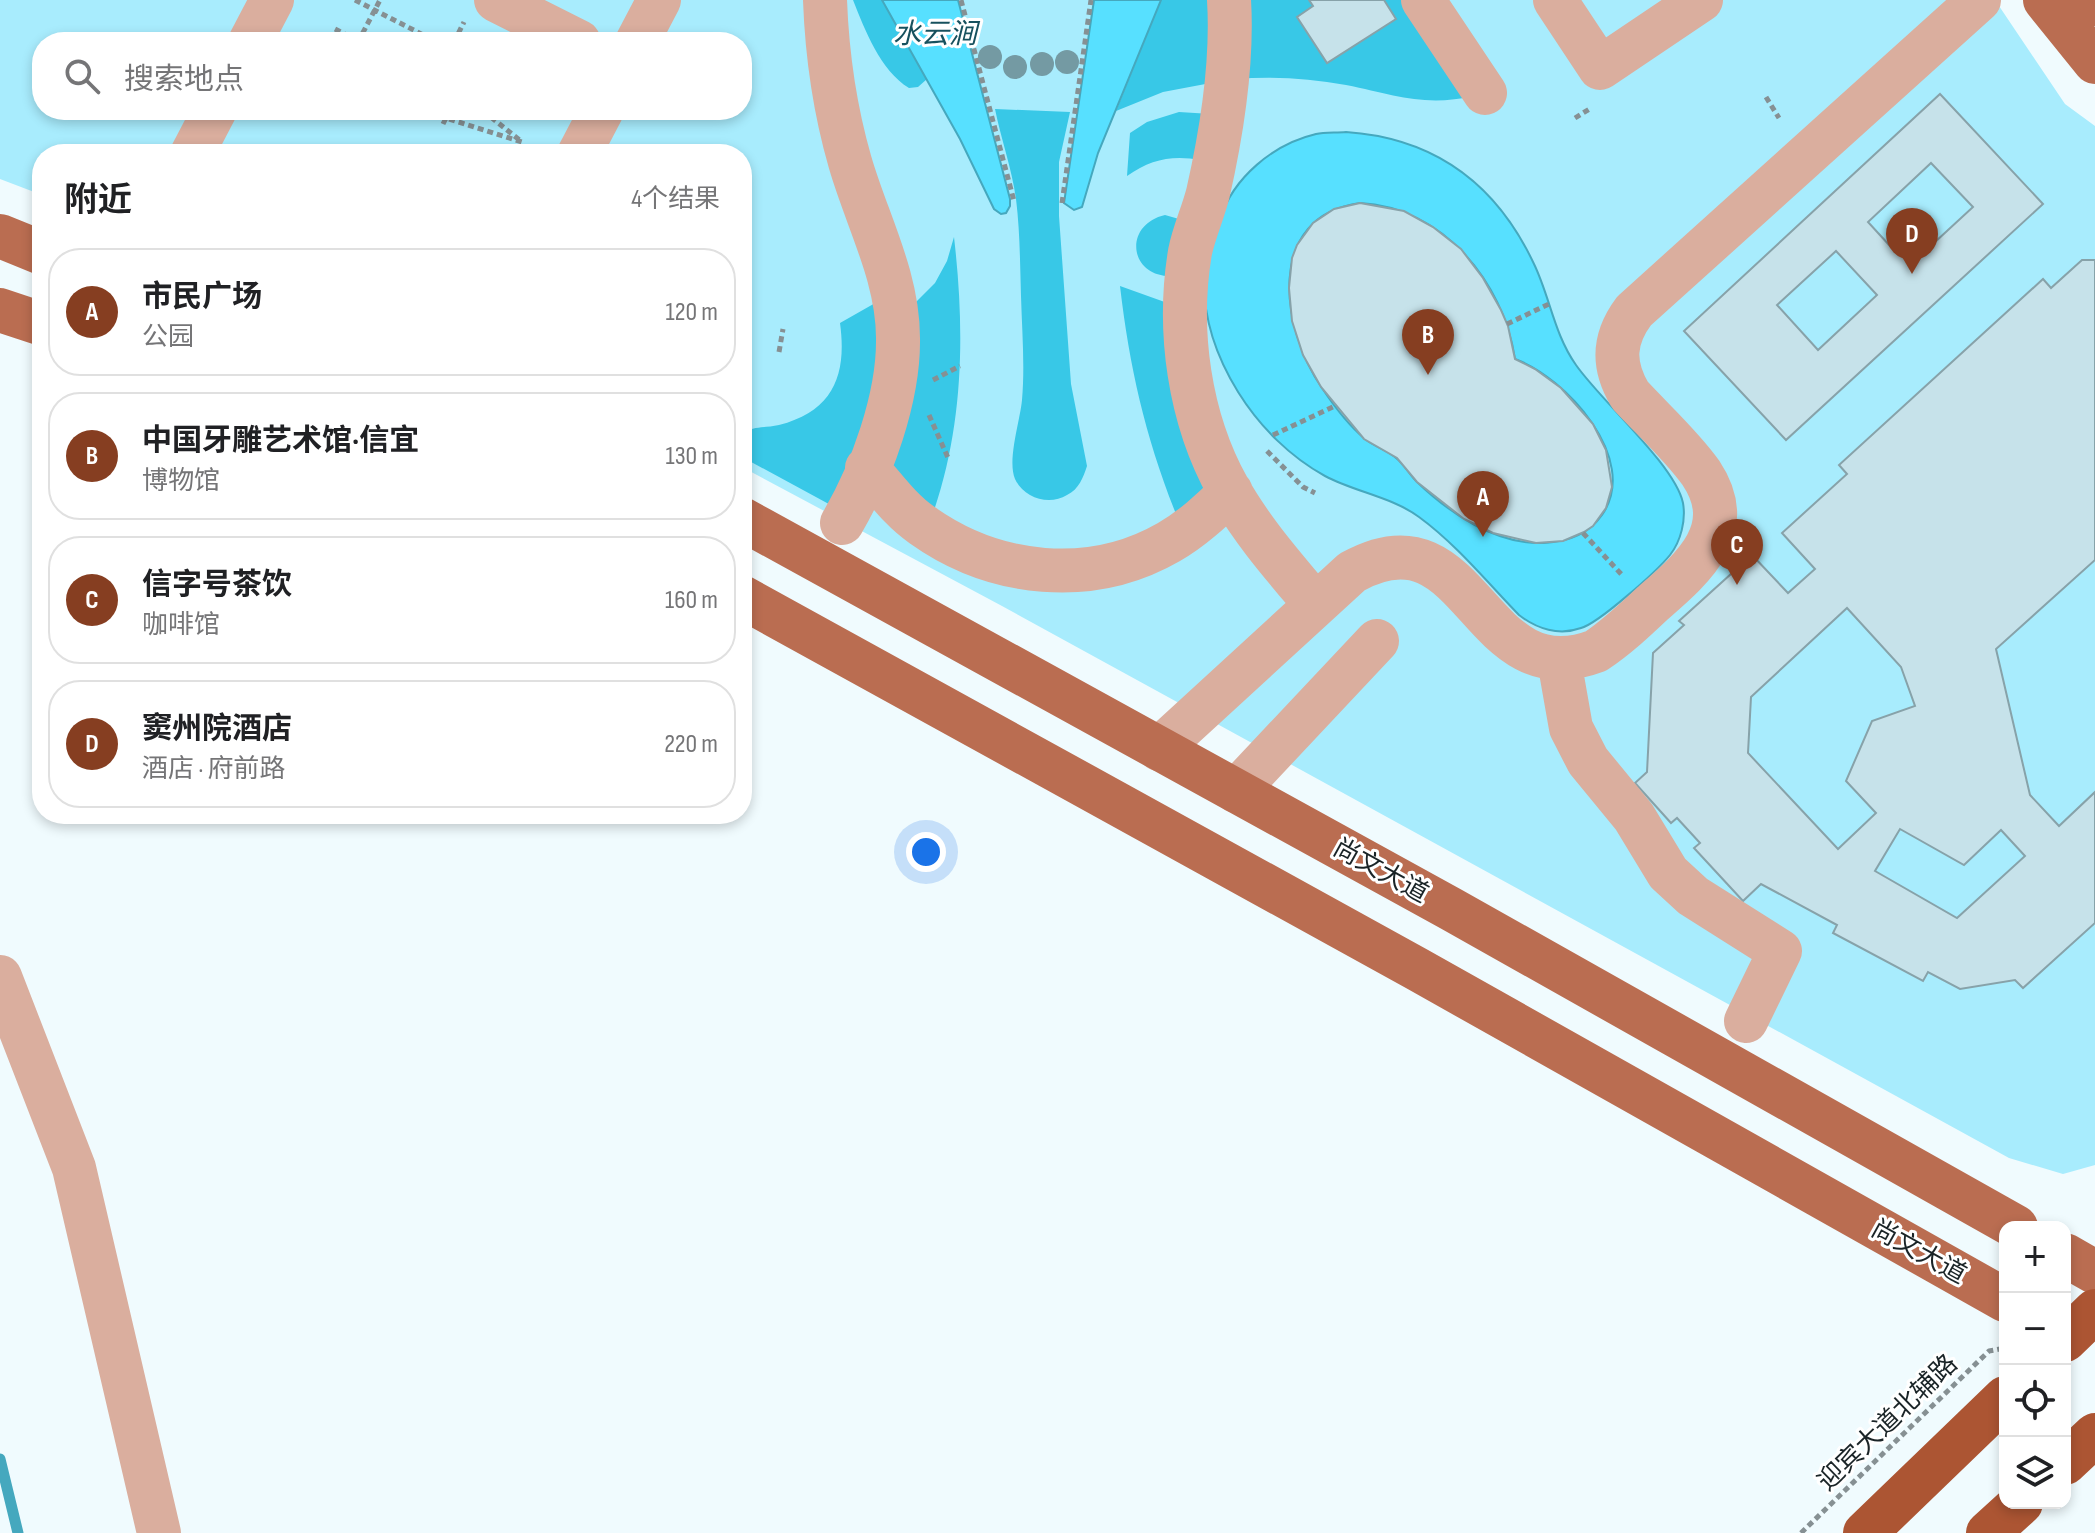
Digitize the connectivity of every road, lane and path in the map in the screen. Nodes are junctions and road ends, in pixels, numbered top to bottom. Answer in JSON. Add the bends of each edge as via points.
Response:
{"nodes":[{"id":1,"x":272,"y":0,"type":"edge"},
{"id":2,"x":355,"y":0,"type":"edge"},
{"id":3,"x":380,"y":0,"type":"edge"},
{"id":4,"x":496,"y":0,"type":"edge"},
{"id":5,"x":659,"y":0,"type":"edge"},
{"id":6,"x":825,"y":0,"type":"edge"},
{"id":7,"x":961,"y":0,"type":"edge"},
{"id":8,"x":1091,"y":0,"type":"edge"},
{"id":9,"x":1229,"y":0,"type":"edge"},
{"id":10,"x":1423,"y":0,"type":"edge"},
{"id":11,"x":1555,"y":0,"type":"edge"},
{"id":12,"x":1701,"y":0,"type":"edge"},
{"id":13,"x":1979,"y":0,"type":"edge"},
{"id":14,"x":2045,"y":0,"type":"edge"},
{"id":15,"x":375,"y":10,"type":"junction"},
{"id":16,"x":335,"y":29,"type":"dead end"},
{"id":17,"x":255,"y":32,"type":"edge"},
{"id":18,"x":341,"y":32,"type":"edge"},
{"id":19,"x":364,"y":32,"type":"edge"},
{"id":20,"x":418,"y":32,"type":"edge"},
{"id":21,"x":559,"y":32,"type":"edge"},
{"id":22,"x":642,"y":32,"type":"edge"},
{"id":23,"x":2095,"y":62,"type":"edge"},
{"id":24,"x":1485,"y":93,"type":"dead end"},
{"id":25,"x":1766,"y":97,"type":"dead end"},
{"id":26,"x":1591,"y":108,"type":"dead end"},
{"id":27,"x":1575,"y":118,"type":"dead end"},
{"id":28,"x":1779,"y":118,"type":"dead end"},
{"id":29,"x":210,"y":120,"type":"edge"},
{"id":30,"x":445,"y":120,"type":"edge"},
{"id":31,"x":452,"y":120,"type":"edge"},
{"id":32,"x":494,"y":120,"type":"edge"},
{"id":33,"x":597,"y":120,"type":"edge"},
{"id":34,"x":443,"y":124,"type":"dead end"},
{"id":35,"x":197,"y":144,"type":"edge"},
{"id":36,"x":584,"y":144,"type":"edge"},
{"id":37,"x":1014,"y":201,"type":"dead end"},
{"id":38,"x":1062,"y":203,"type":"dead end"},
{"id":39,"x":0,"y":236,"type":"edge"},
{"id":40,"x":32,"y":249,"type":"edge"},
{"id":41,"x":1549,"y":304,"type":"dead end"},
{"id":42,"x":0,"y":310,"type":"edge"},
{"id":43,"x":32,"y":321,"type":"edge"},
{"id":44,"x":1507,"y":324,"type":"dead end"},
{"id":45,"x":783,"y":329,"type":"dead end"},
{"id":46,"x":779,"y":352,"type":"dead end"},
{"id":47,"x":923,"y":403,"type":"dead end"},
{"id":48,"x":1335,"y":406,"type":"dead end"},
{"id":49,"x":1273,"y":435,"type":"dead end"},
{"id":50,"x":1267,"y":451,"type":"dead end"},
{"id":51,"x":949,"y":460,"type":"dead end"},
{"id":52,"x":867,"y":468,"type":"junction"},
{"id":53,"x":1231,"y":492,"type":"junction"},
{"id":54,"x":1315,"y":493,"type":"dead end"},
{"id":55,"x":842,"y":523,"type":"dead end"},
{"id":56,"x":752,"y":525,"type":"edge"},
{"id":57,"x":1583,"y":533,"type":"dead end"},
{"id":58,"x":1629,"y":583,"type":"dead end"},
{"id":59,"x":752,"y":603,"type":"edge"},
{"id":60,"x":1316,"y":605,"type":"junction"},
{"id":61,"x":1377,"y":641,"type":"dead end"},
{"id":62,"x":1559,"y":660,"type":"junction"},
{"id":63,"x":1159,"y":749,"type":"junction"},
{"id":64,"x":1236,"y":791,"type":"junction"},
{"id":65,"x":0,"y":977,"type":"edge"},
{"id":66,"x":1746,"y":1021,"type":"dead end"},
{"id":67,"x":2005,"y":1221,"type":"edge"},
{"id":68,"x":2071,"y":1258,"type":"edge"},
{"id":69,"x":2095,"y":1272,"type":"edge"},
{"id":70,"x":1999,"y":1297,"type":"edge"},
{"id":71,"x":1999,"y":1349,"type":"edge"},
{"id":72,"x":1999,"y":1404,"type":"edge"},
{"id":73,"x":2095,"y":1435,"type":"edge"},
{"id":74,"x":2071,"y":1457,"type":"edge"},
{"id":75,"x":2014,"y":1509,"type":"edge"},
{"id":76,"x":159,"y":1533,"type":"edge"},
{"id":77,"x":1801,"y":1533,"type":"edge"},
{"id":78,"x":1865,"y":1533,"type":"edge"},
{"id":79,"x":1988,"y":1533,"type":"edge"}],
"edges":[{"from":1,"to":17,"type":"street"},
{"from":2,"to":15,"type":"path"},
{"from":3,"to":15,"type":"path"},
{"from":4,"to":21,"type":"street"},
{"from":5,"to":22,"type":"street"},
{"from":6,"to":52,"type":"street","via":[[832,84],[850,163],[885,262],[898,335],[897,369]]},
{"from":7,"to":37,"type":"path"},
{"from":8,"to":38,"type":"path"},
{"from":9,"to":53,"type":"street","via":[[1221,134],[1184,295],[1192,387],[1204,431]]},
{"from":10,"to":24,"type":"street"},
{"from":11,"to":12,"type":"street","via":[[1600,68]]},
{"from":13,"to":62,"type":"street","via":[[1625,324],[1616,351],[1622,382],[1700,473],[1711,497],[1713,524],[1693,568],[1611,641],[1578,659]]},
{"from":14,"to":23,"type":"main road"},
{"from":15,"to":19,"type":"path"},
{"from":15,"to":20,"type":"path"},
{"from":16,"to":18,"type":"path"},
{"from":25,"to":28,"type":"path"},
{"from":26,"to":27,"type":"path"},
{"from":29,"to":35,"type":"street"},
{"from":30,"to":34,"type":"path"},
{"from":31,"to":32,"type":"path","via":[[522,142]]},
{"from":33,"to":36,"type":"street"},
{"from":39,"to":40,"type":"main road"},
{"from":41,"to":44,"type":"path"},
{"from":42,"to":43,"type":"main road"},
{"from":45,"to":46,"type":"path"},
{"from":47,"to":51,"type":"path"},
{"from":48,"to":49,"type":"path"},
{"from":50,"to":54,"type":"path"},
{"from":52,"to":53,"type":"street","via":[[896,503],[949,543],[979,557],[1044,571],[1076,571],[1140,556],[1170,542]]},
{"from":52,"to":55,"type":"street"},
{"from":53,"to":60,"type":"street"},
{"from":56,"to":63,"type":"main road","name":"尚文大道"},
{"from":57,"to":58,"type":"path"},
{"from":59,"to":70,"type":"main road","name":"尚文大道"},
{"from":60,"to":62,"type":"street","via":[[1367,563],[1416,559],[1445,572],[1524,650]]},
{"from":60,"to":63,"type":"street"},
{"from":61,"to":64,"type":"street"},
{"from":62,"to":66,"type":"street","via":[[1571,728],[1588,761],[1634,817],[1668,873],[1693,896],[1780,951]]},
{"from":63,"to":64,"type":"main road","name":"尚文大道"},
{"from":64,"to":67,"type":"main road","name":"尚文大道"},
{"from":65,"to":76,"type":"street","via":[[74,1168]]},
{"from":68,"to":69,"type":"main road"},
{"from":71,"to":77,"type":"path","name":"迎宾大道北辅路","via":[[1989,1351]]},
{"from":72,"to":78,"type":"highway"},
{"from":73,"to":74,"type":"highway"},
{"from":75,"to":79,"type":"highway"}]}
